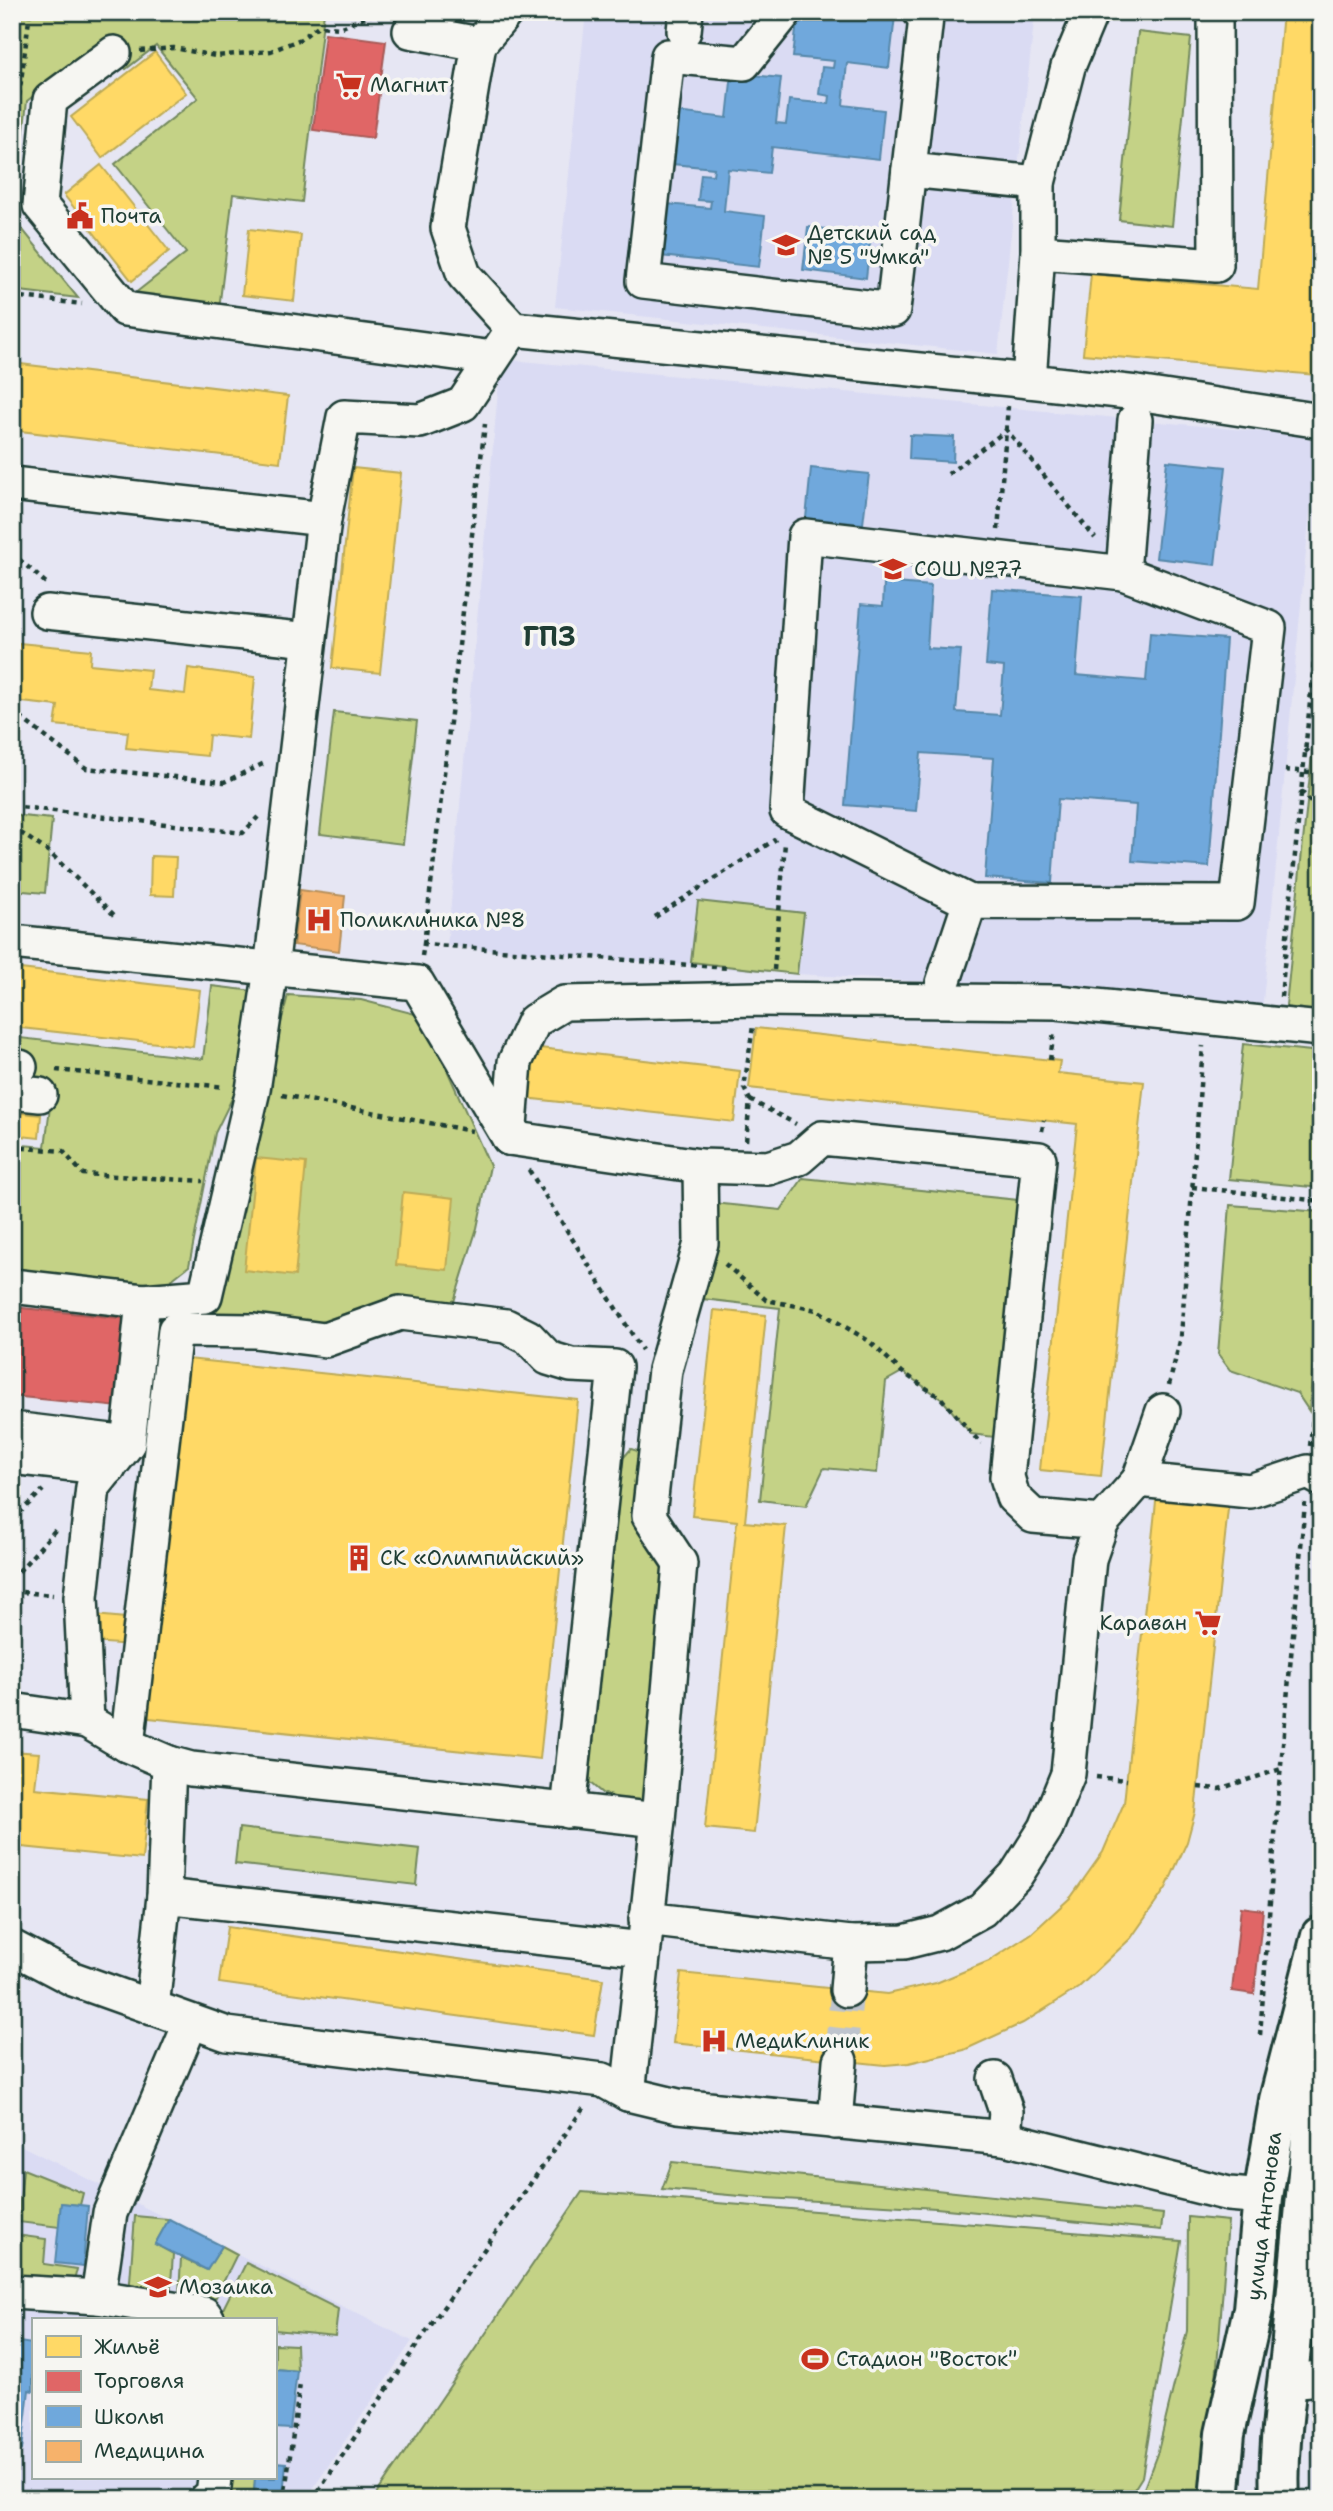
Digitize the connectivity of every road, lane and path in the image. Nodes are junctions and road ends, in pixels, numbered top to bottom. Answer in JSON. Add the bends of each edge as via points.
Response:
{"nodes":[{"id":1,"x":30,"y":12,"type":"edge"},
{"id":2,"x":506,"y":12,"type":"edge"},
{"id":3,"x":785,"y":12,"type":"edge"},
{"id":4,"x":920,"y":12,"type":"edge"},
{"id":5,"x":1091,"y":12,"type":"edge"},
{"id":6,"x":1215,"y":12,"type":"edge"},
{"id":7,"x":402,"y":22,"type":"edge"},
{"id":8,"x":479,"y":44,"type":"junction"},
{"id":9,"x":114,"y":53,"type":"joint"},
{"id":10,"x":12,"y":146,"type":"edge"},
{"id":11,"x":909,"y":170,"type":"junction"},
{"id":12,"x":1038,"y":183,"type":"junction"},
{"id":13,"x":1038,"y":252,"type":"junction"},
{"id":14,"x":12,"y":296,"type":"edge"},
{"id":15,"x":125,"y":309,"type":"junction"},
{"id":16,"x":513,"y":329,"type":"junction"},
{"id":17,"x":493,"y":358,"type":"junction"},
{"id":18,"x":1029,"y":381,"type":"junction"},
{"id":19,"x":486,"y":413,"type":"dead end"},
{"id":20,"x":1135,"y":420,"type":"dead end"},
{"id":21,"x":1321,"y":421,"type":"edge"},
{"id":22,"x":1005,"y":429,"type":"junction"},
{"id":23,"x":947,"y":474,"type":"dead end"},
{"id":24,"x":12,"y":484,"type":"edge"},
{"id":25,"x":324,"y":519,"type":"junction"},
{"id":26,"x":995,"y":559,"type":"junction"},
{"id":27,"x":1124,"y":573,"type":"junction"},
{"id":28,"x":1321,"y":590,"type":"edge"},
{"id":29,"x":47,"y":612,"type":"dead end"},
{"id":30,"x":309,"y":640,"type":"junction"},
{"id":31,"x":12,"y":711,"type":"edge"},
{"id":32,"x":1321,"y":739,"type":"edge"},
{"id":33,"x":296,"y":748,"type":"junction"},
{"id":34,"x":1305,"y":752,"type":"junction"},
{"id":35,"x":1285,"y":770,"type":"dead end"},
{"id":36,"x":1303,"y":772,"type":"junction"},
{"id":37,"x":1321,"y":773,"type":"edge"},
{"id":38,"x":1301,"y":791,"type":"junction"},
{"id":39,"x":12,"y":806,"type":"edge"},
{"id":40,"x":1321,"y":814,"type":"edge"},
{"id":41,"x":259,"y":817,"type":"dead end"},
{"id":42,"x":12,"y":827,"type":"edge"},
{"id":43,"x":970,"y":902,"type":"junction"},
{"id":44,"x":116,"y":917,"type":"dead end"},
{"id":45,"x":655,"y":917,"type":"dead end"},
{"id":46,"x":12,"y":942,"type":"edge"},
{"id":47,"x":424,"y":944,"type":"junction"},
{"id":48,"x":733,"y":968,"type":"dead end"},
{"id":49,"x":271,"y":969,"type":"junction"},
{"id":50,"x":764,"y":980,"type":"junction"},
{"id":51,"x":417,"y":983,"type":"junction"},
{"id":52,"x":942,"y":1000,"type":"junction"},
{"id":53,"x":1205,"y":1017,"type":"junction"},
{"id":54,"x":1279,"y":1024,"type":"junction"},
{"id":55,"x":1321,"y":1029,"type":"edge"},
{"id":56,"x":750,"y":1100,"type":"junction"},
{"id":57,"x":509,"y":1138,"type":"junction"},
{"id":58,"x":822,"y":1138,"type":"junction"},
{"id":59,"x":12,"y":1147,"type":"edge"},
{"id":60,"x":700,"y":1166,"type":"junction"},
{"id":61,"x":743,"y":1166,"type":"junction"},
{"id":62,"x":231,"y":1183,"type":"junction"},
{"id":63,"x":1192,"y":1187,"type":"junction"},
{"id":64,"x":1321,"y":1201,"type":"edge"},
{"id":65,"x":701,"y":1243,"type":"junction"},
{"id":66,"x":12,"y":1286,"type":"edge"},
{"id":67,"x":143,"y":1301,"type":"junction"},
{"id":68,"x":1321,"y":1343,"type":"edge"},
{"id":69,"x":647,"y":1357,"type":"dead end"},
{"id":70,"x":1163,"y":1411,"type":"joint"},
{"id":71,"x":12,"y":1429,"type":"edge"},
{"id":72,"x":12,"y":1457,"type":"edge"},
{"id":73,"x":110,"y":1466,"type":"junction"},
{"id":74,"x":1314,"y":1476,"type":"edge"},
{"id":75,"x":1007,"y":1477,"type":"junction"},
{"id":76,"x":1139,"y":1480,"type":"junction"},
{"id":77,"x":1102,"y":1522,"type":"junction"},
{"id":78,"x":12,"y":1579,"type":"edge"},
{"id":79,"x":12,"y":1591,"type":"edge"},
{"id":80,"x":82,"y":1597,"type":"junction"},
{"id":81,"x":12,"y":1710,"type":"edge"},
{"id":82,"x":87,"y":1721,"type":"junction"},
{"id":83,"x":127,"y":1745,"type":"junction"},
{"id":84,"x":169,"y":1763,"type":"junction"},
{"id":85,"x":1281,"y":1769,"type":"junction"},
{"id":86,"x":1198,"y":1787,"type":"dead end"},
{"id":87,"x":568,"y":1811,"type":"junction"},
{"id":88,"x":658,"y":1820,"type":"junction"},
{"id":89,"x":164,"y":1896,"type":"junction"},
{"id":90,"x":645,"y":1934,"type":"junction"},
{"id":91,"x":1321,"y":1936,"type":"edge"},
{"id":92,"x":851,"y":1942,"type":"junction"},
{"id":93,"x":1320,"y":1943,"type":"edge"},
{"id":94,"x":13,"y":1950,"type":"edge"},
{"id":95,"x":847,"y":1990,"type":"tunnel mouth"},
{"id":96,"x":152,"y":2008,"type":"junction"},
{"id":97,"x":191,"y":2022,"type":"junction"},
{"id":98,"x":1259,"y":2043,"type":"dead end"},
{"id":99,"x":840,"y":2061,"type":"tunnel mouth"},
{"id":100,"x":995,"y":2079,"type":"dead end"},
{"id":101,"x":616,"y":2087,"type":"junction"},
{"id":102,"x":1318,"y":2094,"type":"edge"},
{"id":103,"x":835,"y":2122,"type":"junction"},
{"id":104,"x":1004,"y":2138,"type":"junction"},
{"id":105,"x":1313,"y":2193,"type":"edge"},
{"id":106,"x":1263,"y":2197,"type":"junction"},
{"id":107,"x":14,"y":2202,"type":"edge"},
{"id":108,"x":12,"y":2214,"type":"edge"},
{"id":109,"x":12,"y":2292,"type":"edge"},
{"id":110,"x":98,"y":2297,"type":"junction"},
{"id":111,"x":1253,"y":2309,"type":"junction"},
{"id":112,"x":207,"y":2318,"type":"edge"},
{"id":113,"x":1304,"y":2380,"type":"edge"},
{"id":114,"x":300,"y":2383,"type":"dead end"},
{"id":115,"x":215,"y":2480,"type":"edge"},
{"id":116,"x":207,"y":2499,"type":"edge"},
{"id":117,"x":284,"y":2499,"type":"edge"},
{"id":118,"x":313,"y":2499,"type":"edge"},
{"id":119,"x":1219,"y":2499,"type":"edge"},
{"id":120,"x":1243,"y":2499,"type":"edge"},
{"id":121,"x":1280,"y":2499,"type":"edge"}],
"edges":[{"from":1,"to":10,"type":"path"},
{"from":2,"to":8,"type":"street"},
{"from":3,"to":11,"type":"street","via":[[744,63],[668,56],[643,281],[893,310]]},
{"from":4,"to":11,"type":"street","via":[[926,18]]},
{"from":5,"to":12,"type":"street","via":[[1068,67]]},
{"from":6,"to":13,"type":"street","via":[[1216,265]]},
{"from":7,"to":8,"type":"street"},
{"from":7,"to":9,"type":"path","via":[[374,13],[340,28],[318,26],[301,40],[271,51],[215,56],[174,48]]},
{"from":8,"to":16,"type":"street","via":[[448,228],[464,275]]},
{"from":9,"to":15,"type":"street","via":[[50,100],[40,205]]},
{"from":11,"to":12,"type":"street"},
{"from":12,"to":13,"type":"street"},
{"from":13,"to":18,"type":"street"},
{"from":14,"to":15,"type":"path"},
{"from":15,"to":17,"type":"street"},
{"from":16,"to":17,"type":"street"},
{"from":16,"to":18,"type":"street"},
{"from":17,"to":25,"type":"street","via":[[463,404],[420,421],[344,417]]},
{"from":18,"to":21,"type":"street"},
{"from":18,"to":22,"type":"path","via":[[1007,407]]},
{"from":19,"to":47,"type":"path"},
{"from":20,"to":27,"type":"street"},
{"from":22,"to":23,"type":"path"},
{"from":22,"to":26,"type":"path"},
{"from":22,"to":27,"type":"path"},
{"from":24,"to":25,"type":"street"},
{"from":25,"to":30,"type":"street"},
{"from":26,"to":27,"type":"street"},
{"from":26,"to":43,"type":"street","via":[[805,536],[787,811]]},
{"from":27,"to":43,"type":"street","via":[[1269,628],[1237,903]]},
{"from":28,"to":34,"type":"path"},
{"from":29,"to":30,"type":"street"},
{"from":30,"to":33,"type":"street"},
{"from":31,"to":33,"type":"path","via":[[86,768],[224,782]]},
{"from":32,"to":34,"type":"path"},
{"from":33,"to":49,"type":"street"},
{"from":34,"to":36,"type":"path"},
{"from":35,"to":36,"type":"path"},
{"from":36,"to":37,"type":"path"},
{"from":36,"to":38,"type":"path"},
{"from":38,"to":40,"type":"path"},
{"from":38,"to":54,"type":"path"},
{"from":39,"to":41,"type":"path","via":[[243,834]]},
{"from":42,"to":44,"type":"path","via":[[49,852]]},
{"from":43,"to":52,"type":"street","via":[[943,983]]},
{"from":45,"to":50,"type":"path","via":[[785,833]]},
{"from":46,"to":49,"type":"street"},
{"from":47,"to":48,"type":"path"},
{"from":47,"to":51,"type":"path"},
{"from":49,"to":51,"type":"street"},
{"from":49,"to":62,"type":"street","via":[[253,1090]]},
{"from":50,"to":52,"type":"street"},
{"from":50,"to":56,"type":"path","via":[[744,1088]]},
{"from":50,"to":57,"type":"street","via":[[564,1003],[534,1021],[515,1062]]},
{"from":51,"to":57,"type":"street"},
{"from":52,"to":53,"type":"street","via":[[1057,1002]]},
{"from":53,"to":54,"type":"street"},
{"from":53,"to":63,"type":"path"},
{"from":54,"to":55,"type":"street"},
{"from":56,"to":58,"type":"path"},
{"from":56,"to":61,"type":"path"},
{"from":57,"to":60,"type":"street"},
{"from":57,"to":69,"type":"path"},
{"from":58,"to":61,"type":"street","via":[[799,1158],[768,1168]]},
{"from":58,"to":75,"type":"street","via":[[1039,1159]]},
{"from":59,"to":62,"type":"path","via":[[63,1151],[83,1174]]},
{"from":60,"to":61,"type":"street"},
{"from":60,"to":65,"type":"street"},
{"from":62,"to":67,"type":"street","via":[[205,1296]]},
{"from":63,"to":64,"type":"path"},
{"from":63,"to":70,"type":"path","via":[[1181,1337]]},
{"from":65,"to":75,"type":"path","via":[[766,1300],[817,1310],[869,1341],[902,1372],[941,1398]]},
{"from":65,"to":88,"type":"street","via":[[665,1370],[649,1516],[681,1563]]},
{"from":66,"to":67,"type":"street"},
{"from":67,"to":73,"type":"street"},
{"from":68,"to":74,"type":"path"},
{"from":70,"to":76,"type":"street"},
{"from":71,"to":73,"type":"street"},
{"from":72,"to":73,"type":"street"},
{"from":73,"to":78,"type":"path"},
{"from":73,"to":80,"type":"street"},
{"from":74,"to":76,"type":"street","via":[[1250,1491]]},
{"from":74,"to":85,"type":"path"},
{"from":75,"to":77,"type":"street","via":[[1013,1497],[1033,1516]]},
{"from":76,"to":77,"type":"street"},
{"from":77,"to":92,"type":"street","via":[[1089,1559],[1068,1774],[1046,1828],[1016,1875],[982,1910],[940,1933],[904,1942]]},
{"from":79,"to":80,"type":"path"},
{"from":80,"to":82,"type":"street"},
{"from":81,"to":82,"type":"street"},
{"from":82,"to":83,"type":"street"},
{"from":83,"to":84,"type":"street"},
{"from":83,"to":87,"type":"street","via":[[175,1330],[254,1331],[325,1340],[400,1313],[506,1326],[528,1337],[548,1358],[571,1365],[615,1367]]},
{"from":84,"to":87,"type":"street"},
{"from":84,"to":89,"type":"street"},
{"from":85,"to":86,"type":"path","via":[[1219,1789]]},
{"from":85,"to":98,"type":"path"},
{"from":87,"to":88,"type":"street"},
{"from":88,"to":90,"type":"street"},
{"from":89,"to":90,"type":"street"},
{"from":89,"to":96,"type":"street"},
{"from":90,"to":92,"type":"street"},
{"from":90,"to":101,"type":"street"},
{"from":91,"to":93,"type":"main road","name":"улица Антонова"},
{"from":92,"to":95,"type":"street"},
{"from":93,"to":102,"type":"main road"},
{"from":93,"to":106,"type":"main road","name":"улица Антонова","via":[[1279,2100]]},
{"from":94,"to":96,"type":"street","via":[[73,1979]]},
{"from":96,"to":97,"type":"street"},
{"from":97,"to":101,"type":"street","via":[[227,2035]]},
{"from":97,"to":110,"type":"street","via":[[110,2213]]},
{"from":99,"to":103,"type":"street"},
{"from":100,"to":104,"type":"street","via":[[1006,2111]]},
{"from":101,"to":103,"type":"street","via":[[678,2106]]},
{"from":101,"to":118,"type":"path","via":[[419,2342]]},
{"from":102,"to":105,"type":"main road"},
{"from":103,"to":104,"type":"street"},
{"from":104,"to":106,"type":"street","via":[[1229,2194]]},
{"from":105,"to":106,"type":"main road"},
{"from":105,"to":113,"type":"main road"},
{"from":106,"to":111,"type":"main road","name":"улица Антонова"},
{"from":107,"to":108,"type":"path"},
{"from":109,"to":110,"type":"street"},
{"from":110,"to":112,"type":"street"},
{"from":111,"to":119,"type":"main road","name":"улица Антонова","via":[[1225,2434]]},
{"from":111,"to":120,"type":"main road"},
{"from":113,"to":121,"type":"main road","via":[[1279,2482]]},
{"from":114,"to":117,"type":"path"},
{"from":115,"to":116,"type":"street","via":[[214,2495]]}]}
